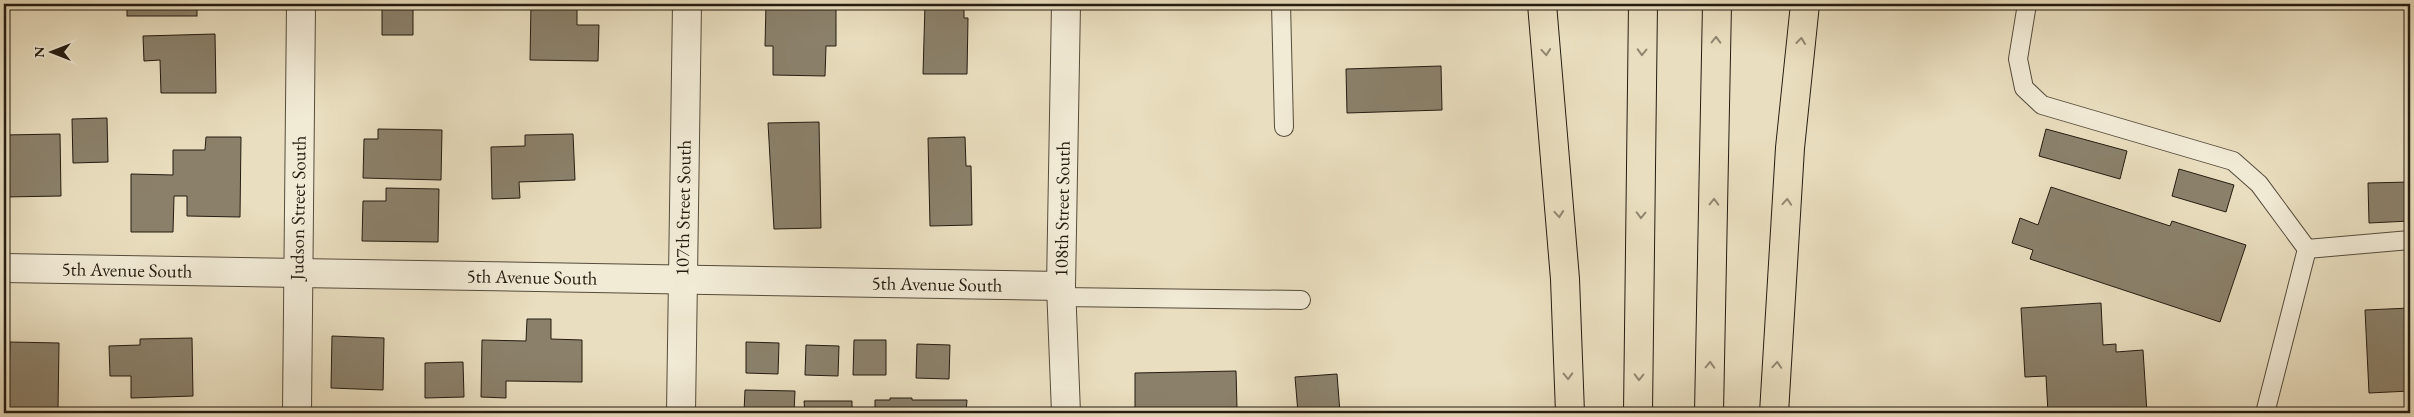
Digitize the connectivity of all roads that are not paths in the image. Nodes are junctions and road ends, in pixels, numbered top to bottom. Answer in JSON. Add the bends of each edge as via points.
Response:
{"nodes":[{"id":1,"x":301,"y":4,"type":"edge"},
{"id":2,"x":687,"y":4,"type":"edge"},
{"id":3,"x":1066,"y":4,"type":"edge"},
{"id":4,"x":1281,"y":4,"type":"edge"},
{"id":5,"x":1542,"y":4,"type":"edge"},
{"id":6,"x":1643,"y":4,"type":"edge"},
{"id":7,"x":1717,"y":4,"type":"edge"},
{"id":8,"x":1805,"y":4,"type":"edge"},
{"id":9,"x":2026,"y":4,"type":"edge"},
{"id":10,"x":1284,"y":127,"type":"dead end"},
{"id":11,"x":2410,"y":240,"type":"edge"},
{"id":12,"x":2307,"y":248,"type":"junction"},
{"id":13,"x":4,"y":268,"type":"edge"},
{"id":14,"x":297,"y":273,"type":"junction"},
{"id":15,"x":681,"y":280,"type":"junction"},
{"id":16,"x":1061,"y":291,"type":"junction"},
{"id":17,"x":1301,"y":300,"type":"dead end"},
{"id":18,"x":297,"y":413,"type":"edge"},
{"id":19,"x":681,"y":413,"type":"edge"},
{"id":20,"x":1066,"y":413,"type":"edge"},
{"id":21,"x":1570,"y":413,"type":"edge"},
{"id":22,"x":1638,"y":413,"type":"edge"},
{"id":23,"x":1709,"y":413,"type":"edge"},
{"id":24,"x":1774,"y":413,"type":"edge"},
{"id":25,"x":2264,"y":413,"type":"edge"}],
"edges":[{"from":1,"to":14,"type":"street","name":"Judson Street South"},
{"from":2,"to":15,"type":"street","name":"107th Street South"},
{"from":3,"to":16,"type":"street","name":"108th Street South"},
{"from":4,"to":10,"type":"lane"},
{"from":5,"to":21,"type":"highway","one_way":true,"via":[[1565,279]]},
{"from":6,"to":22,"type":"highway","one_way":true},
{"from":23,"to":7,"type":"highway","one_way":true},
{"from":24,"to":8,"type":"highway","one_way":true,"via":[[1790,148]]},
{"from":9,"to":12,"type":"lane","via":[[2018,59],[2024,88],[2042,104],[2233,162],[2259,184]]},
{"from":11,"to":12,"type":"lane"},
{"from":12,"to":25,"type":"lane"},
{"from":13,"to":14,"type":"street","name":"5th Avenue South"},
{"from":14,"to":15,"type":"street","name":"5th Avenue South"},
{"from":14,"to":18,"type":"street","name":"Judson Street South"},
{"from":15,"to":16,"type":"street","name":"5th Avenue South"},
{"from":15,"to":19,"type":"street","name":"107th Street South"},
{"from":16,"to":17,"type":"lane"},
{"from":16,"to":20,"type":"street","name":"108th Street South"}]}
